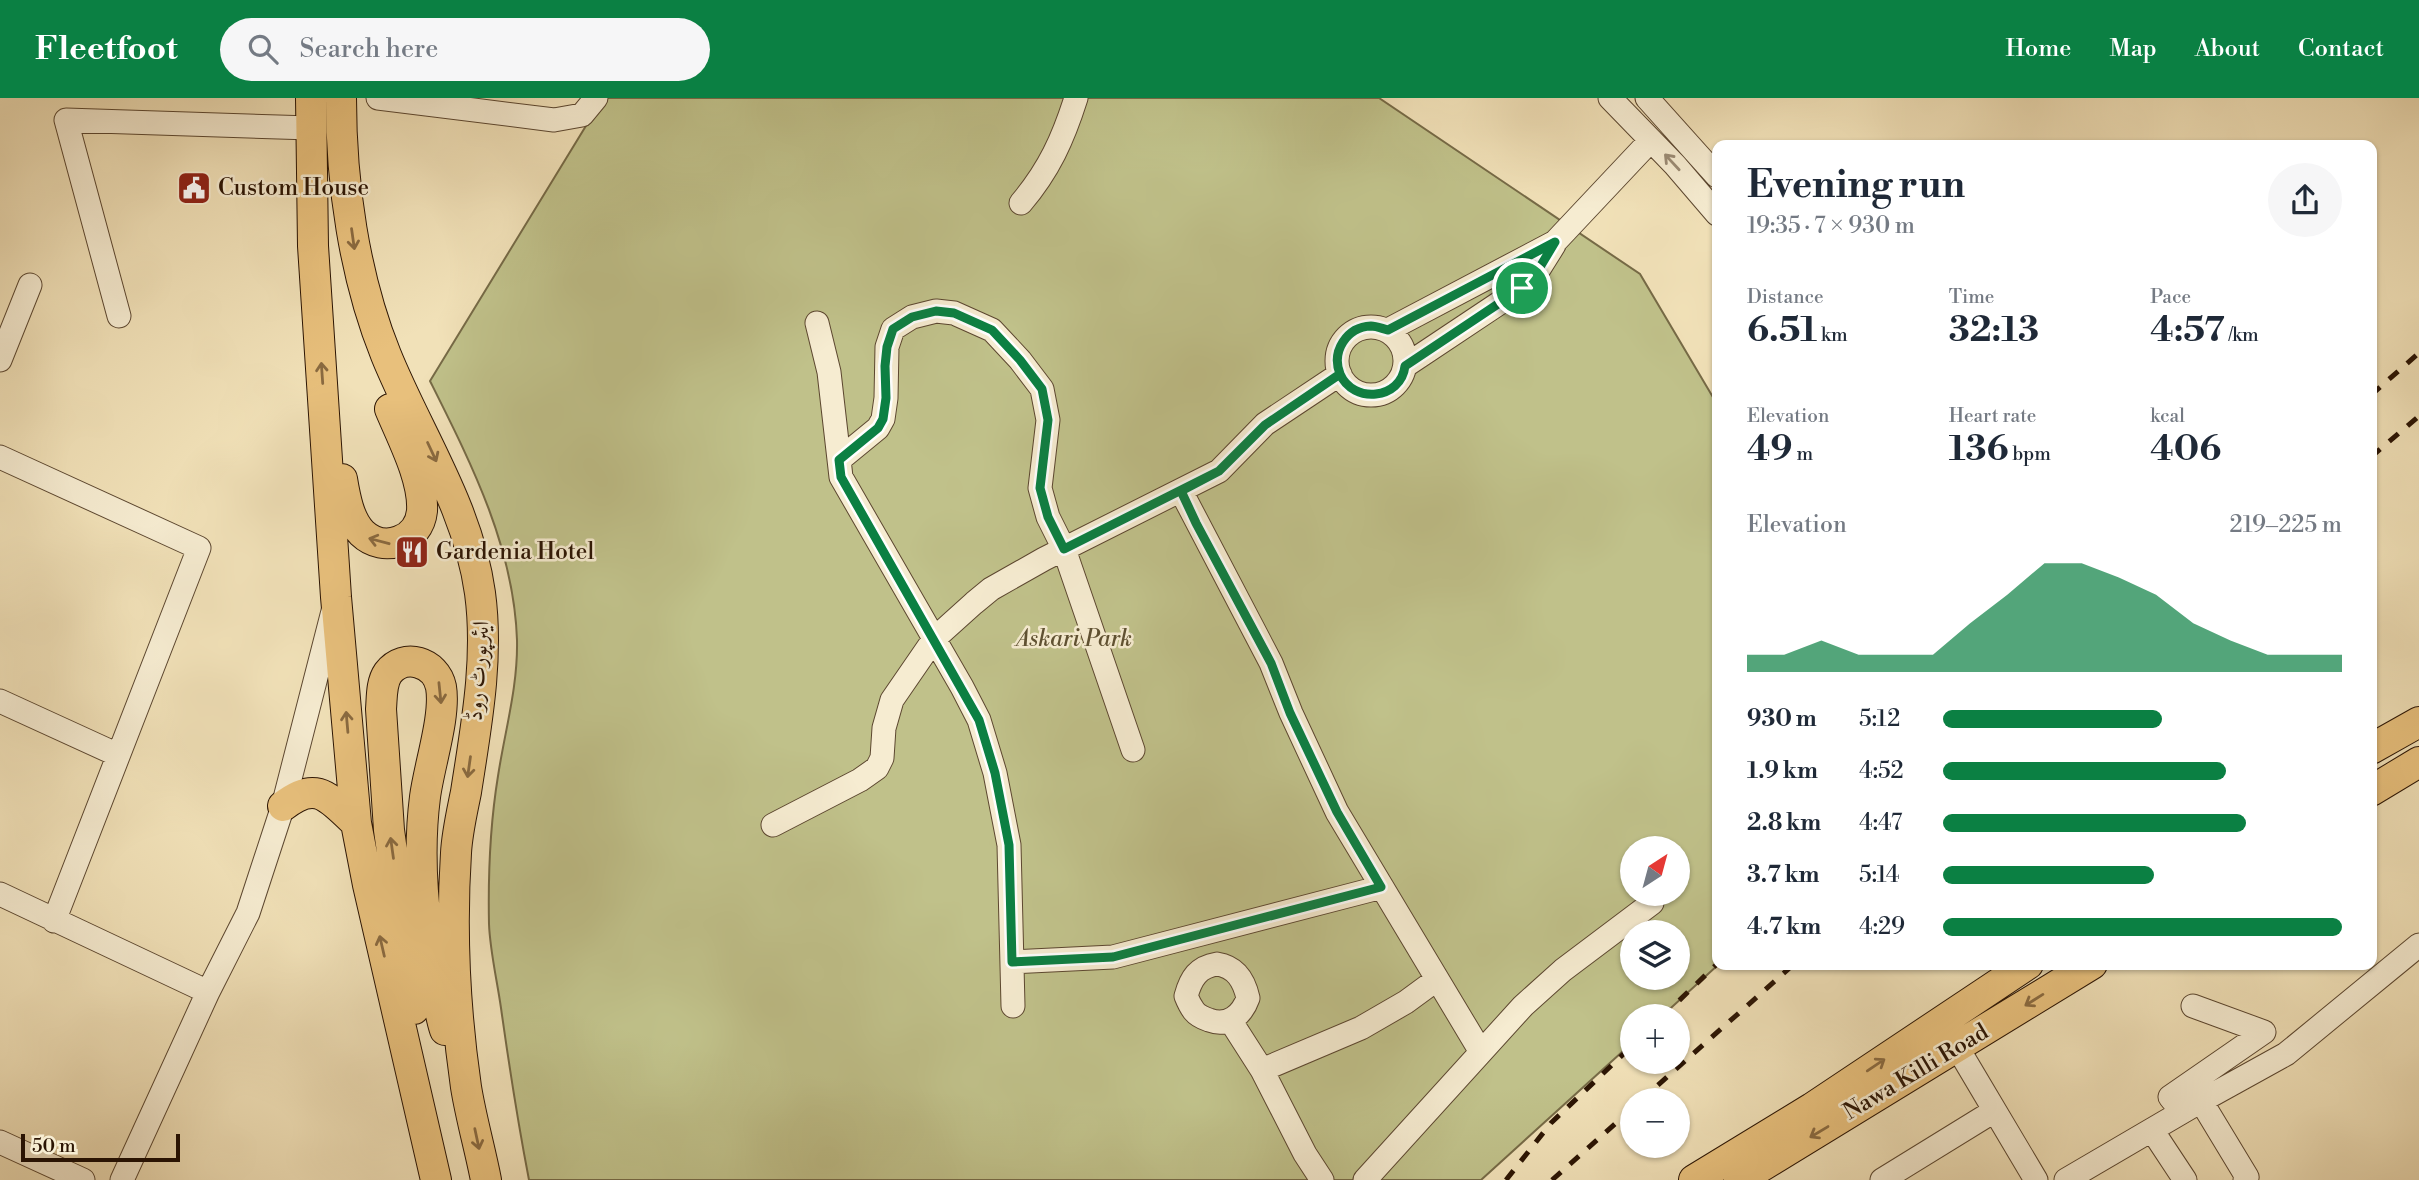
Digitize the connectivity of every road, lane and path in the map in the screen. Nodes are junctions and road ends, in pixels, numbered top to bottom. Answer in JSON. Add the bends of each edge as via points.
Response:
{"nodes":[{"id":1,"x":311,"y":98,"type":"edge"},
{"id":2,"x":341,"y":98,"type":"edge"},
{"id":3,"x":378,"y":98,"type":"edge"},
{"id":4,"x":596,"y":98,"type":"edge"},
{"id":5,"x":1076,"y":98,"type":"edge"},
{"id":6,"x":1610,"y":98,"type":"edge"},
{"id":7,"x":1647,"y":98,"type":"edge"},
{"id":8,"x":311,"y":128,"type":"junction"},
{"id":9,"x":1651,"y":140,"type":"junction"},
{"id":10,"x":1712,"y":170,"type":"edge"},
{"id":11,"x":1021,"y":203,"type":"dead end"},
{"id":12,"x":1712,"y":208,"type":"edge"},
{"id":13,"x":1555,"y":242,"type":"junction"},
{"id":14,"x":30,"y":285,"type":"dead end"},
{"id":15,"x":119,"y":316,"type":"dead end"},
{"id":16,"x":373,"y":318,"type":"junction"},
{"id":17,"x":817,"y":323,"type":"dead end"},
{"id":18,"x":1388,"y":330,"type":"junction"},
{"id":19,"x":0,"y":360,"type":"edge"},
{"id":20,"x":1405,"y":366,"type":"junction"},
{"id":21,"x":1340,"y":374,"type":"junction"},
{"id":22,"x":325,"y":419,"type":"junction"},
{"id":23,"x":0,"y":457,"type":"edge"},
{"id":24,"x":839,"y":460,"type":"junction"},
{"id":25,"x":1181,"y":491,"type":"junction"},
{"id":26,"x":1064,"y":549,"type":"junction"},
{"id":27,"x":336,"y":597,"type":"junction"},
{"id":28,"x":934,"y":639,"type":"junction"},
{"id":29,"x":0,"y":702,"type":"edge"},
{"id":30,"x":2419,"y":722,"type":"edge"},
{"id":31,"x":2377,"y":746,"type":"edge"},
{"id":32,"x":1133,"y":750,"type":"dead end"},
{"id":33,"x":118,"y":755,"type":"junction"},
{"id":34,"x":2419,"y":762,"type":"edge"},
{"id":35,"x":2377,"y":787,"type":"edge"},
{"id":36,"x":283,"y":806,"type":"junction"},
{"id":37,"x":356,"y":823,"type":"junction"},
{"id":38,"x":773,"y":825,"type":"dead end"},
{"id":39,"x":1381,"y":887,"type":"junction"},
{"id":40,"x":0,"y":894,"type":"edge"},
{"id":41,"x":1648,"y":906,"type":"edge"},
{"id":42,"x":54,"y":921,"type":"junction"},
{"id":43,"x":2419,"y":945,"type":"edge"},
{"id":44,"x":1012,"y":962,"type":"junction"},
{"id":45,"x":2019,"y":970,"type":"edge"},
{"id":46,"x":2082,"y":970,"type":"edge"},
{"id":47,"x":1436,"y":980,"type":"junction"},
{"id":48,"x":208,"y":992,"type":"junction"},
{"id":49,"x":1013,"y":1006,"type":"dead end"},
{"id":50,"x":2193,"y":1006,"type":"dead end"},
{"id":51,"x":1230,"y":1020,"type":"dead end"},
{"id":52,"x":1957,"y":1047,"type":"junction"},
{"id":53,"x":1481,"y":1052,"type":"junction"},
{"id":54,"x":1262,"y":1070,"type":"junction"},
{"id":55,"x":415,"y":1086,"type":"junction"},
{"id":56,"x":466,"y":1088,"type":"junction"},
{"id":57,"x":2191,"y":1107,"type":"junction"},
{"id":58,"x":1994,"y":1111,"type":"junction"},
{"id":59,"x":2152,"y":1130,"type":"junction"},
{"id":60,"x":0,"y":1142,"type":"edge"},
{"id":61,"x":50,"y":1173,"type":"edge"},
{"id":62,"x":83,"y":1180,"type":"edge"},
{"id":63,"x":122,"y":1180,"type":"edge"},
{"id":64,"x":436,"y":1180,"type":"edge"},
{"id":65,"x":486,"y":1180,"type":"edge"},
{"id":66,"x":1322,"y":1180,"type":"edge"},
{"id":67,"x":1365,"y":1180,"type":"edge"},
{"id":68,"x":1694,"y":1180,"type":"edge"},
{"id":69,"x":1739,"y":1180,"type":"edge"},
{"id":70,"x":1882,"y":1180,"type":"edge"},
{"id":71,"x":2036,"y":1180,"type":"edge"},
{"id":72,"x":2066,"y":1180,"type":"edge"},
{"id":73,"x":2185,"y":1180,"type":"edge"},
{"id":74,"x":2245,"y":1180,"type":"edge"}],
"edges":[{"from":1,"to":8,"type":"main road"},
{"from":2,"to":16,"type":"main road","name":"ایئرپورٹ روڈ","one_way":true,"via":[[354,246]]},
{"from":3,"to":4,"type":"street","via":[[554,120],[582,116]]},
{"from":5,"to":11,"type":"street","via":[[1058,149]]},
{"from":6,"to":9,"type":"street"},
{"from":7,"to":10,"type":"street"},
{"from":8,"to":15,"type":"street","via":[[66,120]]},
{"from":22,"to":8,"type":"main road","one_way":true,"via":[[313,246]]},
{"from":12,"to":9,"type":"street","one_way":true},
{"from":9,"to":13,"type":"street"},
{"from":13,"to":18,"type":"street"},
{"from":13,"to":20,"type":"street","via":[[1522,288]]},
{"from":14,"to":19,"type":"street"},
{"from":16,"to":22,"type":"main road","one_way":true,"via":[[370,351],[420,493],[420,523],[406,539],[385,544],[361,532],[345,497],[333,436]]},
{"from":16,"to":56,"type":"main road","name":"ایئرپورٹ روڈ","one_way":true,"via":[[467,534],[483,614],[483,662],[456,851],[456,974]]},
{"from":17,"to":24,"type":"street","via":[[829,372]]},
{"from":18,"to":20,"type":"street","via":[[1399,340]]},
{"from":18,"to":21,"type":"street","via":[[1373,326],[1345,338],[1338,351]]},
{"from":20,"to":21,"type":"street","via":[[1398,384],[1385,393],[1370,395],[1355,391]]},
{"from":21,"to":25,"type":"street","via":[[1265,425],[1219,471]]},
{"from":22,"to":27,"type":"main road"},
{"from":23,"to":33,"type":"street","via":[[199,548]]},
{"from":24,"to":26,"type":"street","via":[[883,419],[887,347],[893,329],[912,317],[936,311],[954,313],[992,330],[1042,389],[1048,420],[1040,488]]},
{"from":24,"to":28,"type":"street","via":[[848,491]]},
{"from":25,"to":26,"type":"street"},
{"from":25,"to":39,"type":"street","via":[[1271,663],[1337,812]]},
{"from":26,"to":28,"type":"street","via":[[991,590]]},
{"from":26,"to":32,"type":"street"},
{"from":27,"to":36,"type":"street"},
{"from":37,"to":27,"type":"main road","one_way":true},
{"from":28,"to":38,"type":"street","via":[[892,700],[877,768]]},
{"from":28,"to":44,"type":"street","via":[[979,720],[995,773],[1009,845]]},
{"from":29,"to":33,"type":"street"},
{"from":30,"to":31,"type":"main road"},
{"from":33,"to":42,"type":"street"},
{"from":34,"to":35,"type":"main road"},
{"from":36,"to":37,"type":"main road","via":[[308,792],[332,801]]},
{"from":36,"to":48,"type":"street","via":[[248,913]]},
{"from":55,"to":37,"type":"main road","one_way":true},
{"from":39,"to":44,"type":"street","via":[[1113,957]]},
{"from":39,"to":47,"type":"street"},
{"from":40,"to":42,"type":"street"},
{"from":41,"to":53,"type":"street","via":[[1556,977]]},
{"from":42,"to":48,"type":"street"},
{"from":43,"to":57,"type":"street","via":[[2286,1054]]},
{"from":44,"to":49,"type":"street"},
{"from":68,"to":45,"type":"main road","name":"Nawa Killi Road","one_way":true,"via":[[1812,1108]]},
{"from":46,"to":52,"type":"main road","name":"Nawa Killi Road","one_way":true},
{"from":47,"to":53,"type":"street"},
{"from":47,"to":54,"type":"street","via":[[1361,1028]]},
{"from":48,"to":63,"type":"street"},
{"from":50,"to":57,"type":"street","via":[[2264,1032],[2170,1097]]},
{"from":51,"to":54,"type":"street"},
{"from":52,"to":58,"type":"street"},
{"from":52,"to":69,"type":"main road","name":"Nawa Killi Road","one_way":true},
{"from":53,"to":67,"type":"street"},
{"from":54,"to":66,"type":"street"},
{"from":55,"to":56,"type":"main road","one_way":true,"via":[[418,1048],[389,830],[381,709],[388,673],[411,662],[433,670],[441,688],[441,716],[422,828],[424,919],[443,1023]]},
{"from":55,"to":64,"type":"main road"},
{"from":56,"to":65,"type":"main road","name":"ایئرپورٹ روڈ","one_way":true},
{"from":57,"to":59,"type":"street"},
{"from":57,"to":74,"type":"street","via":[[2238,1160]]},
{"from":58,"to":70,"type":"street"},
{"from":58,"to":71,"type":"street"},
{"from":59,"to":72,"type":"street"},
{"from":59,"to":73,"type":"street"},
{"from":60,"to":61,"type":"street"},
{"from":61,"to":62,"type":"street"}]}
